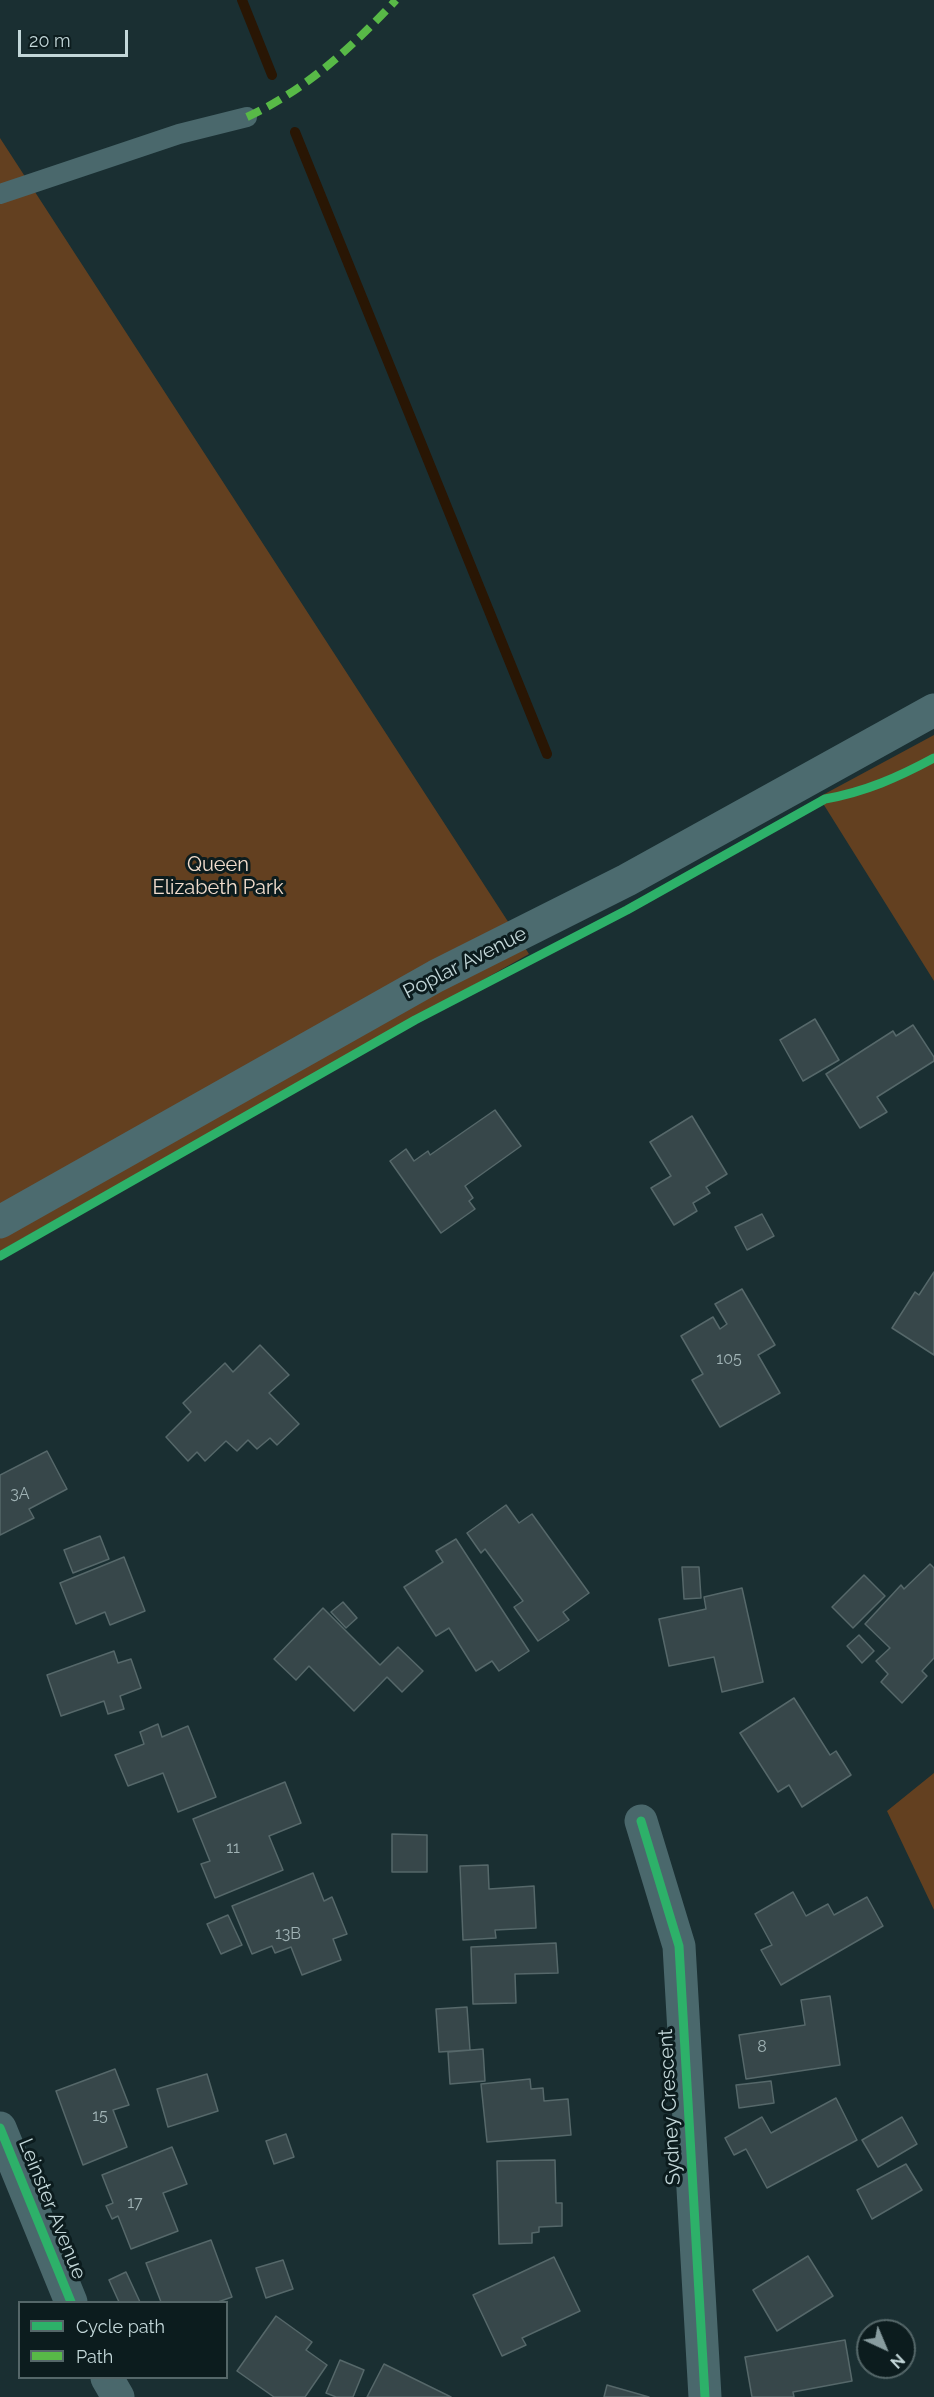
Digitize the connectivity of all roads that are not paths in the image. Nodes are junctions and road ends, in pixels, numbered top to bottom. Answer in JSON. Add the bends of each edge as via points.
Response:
{"nodes":[{"id":1,"x":247,"y":117,"type":"dead end"},
{"id":2,"x":0,"y":194,"type":"edge"},
{"id":3,"x":934,"y":710,"type":"edge"},
{"id":4,"x":0,"y":1222,"type":"edge"},
{"id":5,"x":641,"y":1821,"type":"dead end"},
{"id":6,"x":0,"y":2128,"type":"edge"},
{"id":7,"x":71,"y":2301,"type":"edge"},
{"id":8,"x":108,"y":2379,"type":"edge"},
{"id":9,"x":118,"y":2397,"type":"edge"},
{"id":10,"x":705,"y":2397,"type":"edge"}],
"edges":[{"from":1,"to":2,"type":"lane","via":[[179,134]]},
{"from":3,"to":4,"type":"main road","name":"Poplar Avenue","via":[[627,880],[436,976]]},
{"from":5,"to":10,"type":"street","name":"Sydney Crescent","via":[[679,1946]]},
{"from":6,"to":7,"type":"street","name":"Leinster Avenue"},
{"from":8,"to":9,"type":"street"}]}
